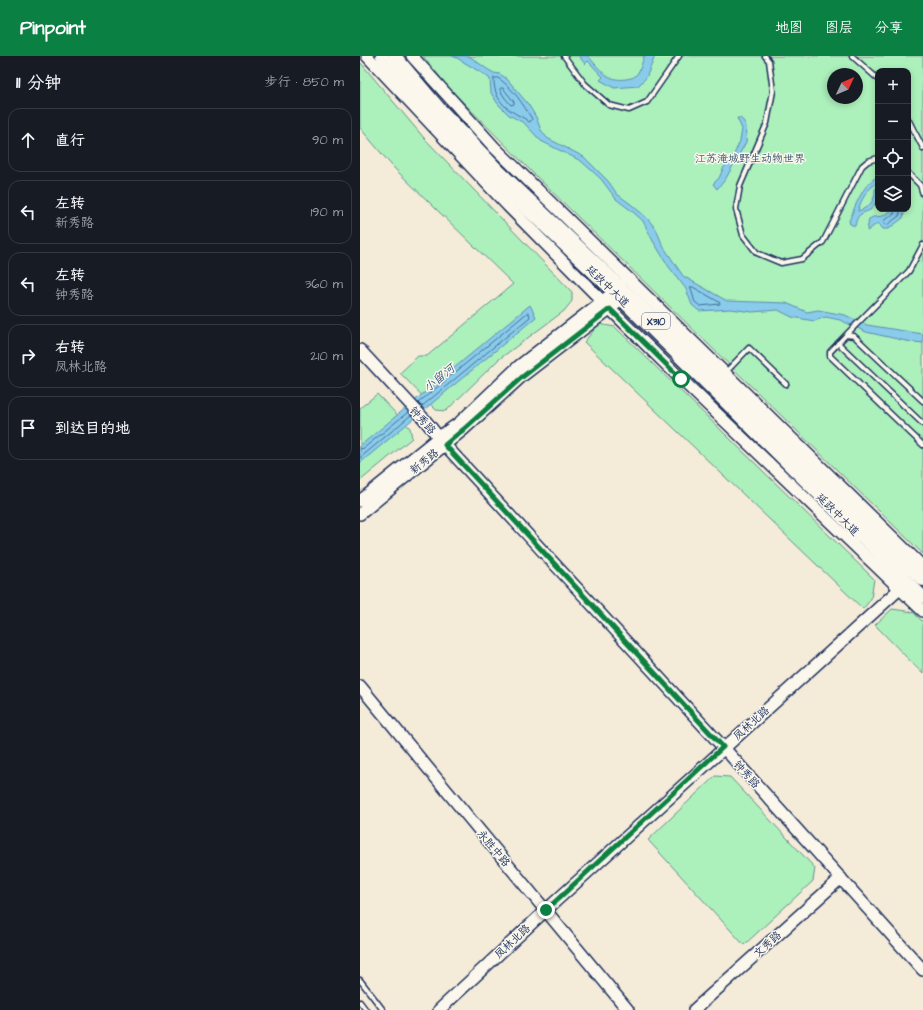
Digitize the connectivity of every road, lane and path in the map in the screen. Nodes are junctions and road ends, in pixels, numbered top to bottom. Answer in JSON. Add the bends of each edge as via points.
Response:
{"nodes":[{"id":1,"x":367,"y":56,"type":"edge"},
{"id":2,"x":412,"y":56,"type":"edge"},
{"id":3,"x":564,"y":56,"type":"edge"},
{"id":4,"x":679,"y":56,"type":"edge"},
{"id":5,"x":764,"y":56,"type":"edge"},
{"id":6,"x":852,"y":56,"type":"edge"},
{"id":7,"x":389,"y":59,"type":"edge"},
{"id":8,"x":875,"y":75,"type":"edge"},
{"id":9,"x":427,"y":120,"type":"junction"},
{"id":10,"x":911,"y":125,"type":"edge"},
{"id":11,"x":923,"y":148,"type":"edge"},
{"id":12,"x":875,"y":159,"type":"edge"},
{"id":13,"x":911,"y":176,"type":"edge"},
{"id":14,"x":923,"y":194,"type":"edge"},
{"id":15,"x":923,"y":246,"type":"edge"},
{"id":16,"x":625,"y":289,"type":"junction"},
{"id":17,"x":602,"y":300,"type":"junction"},
{"id":18,"x":610,"y":309,"type":"junction"},
{"id":19,"x":846,"y":335,"type":"junction"},
{"id":20,"x":838,"y":343,"type":"junction"},
{"id":21,"x":360,"y":350,"type":"edge"},
{"id":22,"x":725,"y":373,"type":"junction"},
{"id":23,"x":786,"y":384,"type":"dead end"},
{"id":24,"x":923,"y":401,"type":"edge"},
{"id":25,"x":923,"y":424,"type":"edge"},
{"id":26,"x":442,"y":441,"type":"junction"},
{"id":27,"x":923,"y":445,"type":"edge"},
{"id":28,"x":360,"y":501,"type":"edge"},
{"id":29,"x":360,"y":514,"type":"edge"},
{"id":30,"x":921,"y":572,"type":"edge"},
{"id":31,"x":903,"y":585,"type":"junction"},
{"id":32,"x":923,"y":597,"type":"edge"},
{"id":33,"x":923,"y":611,"type":"edge"},
{"id":34,"x":361,"y":687,"type":"edge"},
{"id":35,"x":723,"y":747,"type":"junction"},
{"id":36,"x":841,"y":878,"type":"junction"},
{"id":37,"x":546,"y":910,"type":"junction"},
{"id":38,"x":923,"y":970,"type":"edge"},
{"id":39,"x":360,"y":980,"type":"edge"},
{"id":40,"x":360,"y":1002,"type":"edge"},
{"id":41,"x":366,"y":1010,"type":"edge"},
{"id":42,"x":383,"y":1010,"type":"edge"},
{"id":43,"x":439,"y":1010,"type":"edge"},
{"id":44,"x":628,"y":1010,"type":"edge"},
{"id":45,"x":694,"y":1010,"type":"edge"}],
"edges":[{"from":1,"to":9,"type":"street"},
{"from":2,"to":16,"type":"street"},
{"from":3,"to":4,"type":"lane","via":[[585,84],[609,105],[629,110],[647,102]]},
{"from":5,"to":12,"type":"lane","via":[[769,61],[772,91],[767,123],[740,186],[736,209],[743,235],[757,252],[781,263],[802,259],[823,242],[862,166]]},
{"from":6,"to":8,"type":"lane"},
{"from":7,"to":9,"type":"main road"},
{"from":7,"to":16,"type":"main road","name":"延政中大道","number":"X310","via":[[496,168]]},
{"from":9,"to":17,"type":"street"},
{"from":10,"to":11,"type":"lane"},
{"from":13,"to":14,"type":"lane","via":[[920,185]]},
{"from":15,"to":19,"type":"lane","via":[[909,271]]},
{"from":16,"to":17,"type":"street","name":"新秀路"},
{"from":16,"to":18,"type":"street","name":"新秀路"},
{"from":16,"to":22,"type":"street"},
{"from":16,"to":30,"type":"main road","name":"延政中大道","number":"X310"},
{"from":16,"to":31,"type":"main road","name":"延政中大道","number":"X310"},
{"from":17,"to":18,"type":"street"},
{"from":17,"to":26,"type":"street","name":"新秀路","via":[[519,366]]},
{"from":18,"to":26,"type":"street","name":"新秀路","via":[[521,378],[464,429]]},
{"from":18,"to":31,"type":"street","via":[[681,379]]},
{"from":19,"to":20,"type":"lane"},
{"from":19,"to":24,"type":"lane","via":[[854,336]]},
{"from":20,"to":25,"type":"lane"},
{"from":20,"to":27,"type":"lane","via":[[830,352],[830,356]]},
{"from":21,"to":26,"type":"street","name":"钟秀路"},
{"from":22,"to":23,"type":"lane","via":[[749,348]]},
{"from":22,"to":30,"type":"street"},
{"from":26,"to":28,"type":"street","name":"新秀路"},
{"from":26,"to":29,"type":"street","name":"新秀路"},
{"from":26,"to":35,"type":"street","name":"钟秀路"},
{"from":30,"to":31,"type":"street","name":"凤林北路"},
{"from":31,"to":32,"type":"main road","name":"延政中大道","number":"X310"},
{"from":31,"to":33,"type":"street"},
{"from":31,"to":35,"type":"street","name":"凤林北路"},
{"from":34,"to":37,"type":"street","name":"永胜中路"},
{"from":35,"to":36,"type":"street","name":"钟秀路"},
{"from":35,"to":37,"type":"street","name":"凤林北路"},
{"from":36,"to":38,"type":"street","name":"钟秀路"},
{"from":36,"to":45,"type":"street","name":"文秀路"},
{"from":37,"to":43,"type":"street","name":"凤林北路"},
{"from":37,"to":44,"type":"street","name":"永胜中路"},
{"from":39,"to":42,"type":"lane"},
{"from":40,"to":41,"type":"lane"}]}
